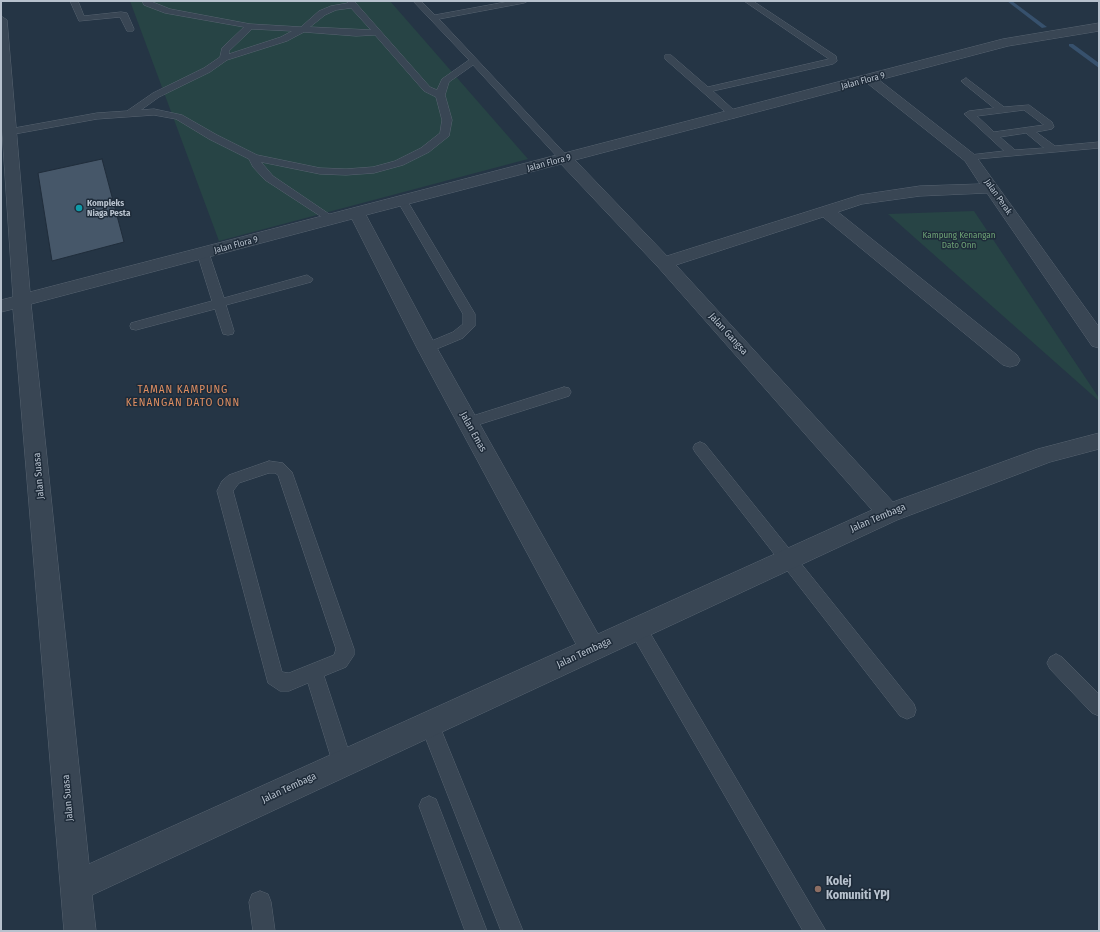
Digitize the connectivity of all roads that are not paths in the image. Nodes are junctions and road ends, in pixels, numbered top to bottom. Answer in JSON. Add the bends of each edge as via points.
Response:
{"nodes":[{"id":1,"x":74,"y":1,"type":"edge"},
{"id":2,"x":146,"y":1,"type":"edge"},
{"id":3,"x":417,"y":1,"type":"edge"},
{"id":4,"x":524,"y":1,"type":"edge"},
{"id":5,"x":748,"y":1,"type":"edge"},
{"id":6,"x":351,"y":3,"type":"edge"},
{"id":7,"x":434,"y":18,"type":"junction"},
{"id":8,"x":1,"y":20,"type":"edge"},
{"id":9,"x":250,"y":26,"type":"junction"},
{"id":10,"x":1099,"y":27,"type":"edge"},
{"id":11,"x":130,"y":29,"type":"dead end"},
{"id":12,"x":304,"y":30,"type":"junction"},
{"id":13,"x":377,"y":32,"type":"junction"},
{"id":14,"x":668,"y":57,"type":"dead end"},
{"id":15,"x":224,"y":58,"type":"junction"},
{"id":16,"x":474,"y":60,"type":"junction"},
{"id":17,"x":870,"y":79,"type":"junction"},
{"id":18,"x":966,"y":81,"type":"dead end"},
{"id":19,"x":706,"y":90,"type":"junction"},
{"id":20,"x":440,"y":95,"type":"junction"},
{"id":21,"x":1001,"y":109,"type":"junction"},
{"id":22,"x":130,"y":113,"type":"junction"},
{"id":23,"x":734,"y":115,"type":"junction"},
{"id":24,"x":1028,"y":130,"type":"junction"},
{"id":25,"x":9,"y":132,"type":"junction"},
{"id":26,"x":992,"y":135,"type":"junction"},
{"id":27,"x":1099,"y":145,"type":"edge"},
{"id":28,"x":1086,"y":147,"type":"junction"},
{"id":29,"x":1053,"y":150,"type":"junction"},
{"id":30,"x":1013,"y":154,"type":"junction"},
{"id":31,"x":254,"y":157,"type":"junction"},
{"id":32,"x":1099,"y":157,"type":"edge"},
{"id":33,"x":970,"y":158,"type":"junction"},
{"id":34,"x":564,"y":159,"type":"junction"},
{"id":35,"x":991,"y":188,"type":"junction"},
{"id":36,"x":402,"y":202,"type":"junction"},
{"id":37,"x":826,"y":211,"type":"junction"},
{"id":38,"x":357,"y":213,"type":"junction"},
{"id":39,"x":331,"y":220,"type":"junction"},
{"id":40,"x":203,"y":253,"type":"junction"},
{"id":41,"x":664,"y":263,"type":"junction"},
{"id":42,"x":307,"y":279,"type":"dead end"},
{"id":43,"x":219,"y":303,"type":"junction"},
{"id":44,"x":12,"y":304,"type":"edge"},
{"id":45,"x":136,"y":326,"type":"dead end"},
{"id":46,"x":228,"y":331,"type":"dead end"},
{"id":47,"x":1099,"y":341,"type":"edge"},
{"id":48,"x":427,"y":348,"type":"junction"},
{"id":49,"x":1010,"y":360,"type":"dead end"},
{"id":50,"x":564,"y":392,"type":"dead end"},
{"id":51,"x":468,"y":423,"type":"junction"},
{"id":52,"x":1099,"y":441,"type":"edge"},
{"id":53,"x":700,"y":448,"type":"dead end"},
{"id":54,"x":889,"y":512,"type":"junction"},
{"id":55,"x":787,"y":558,"type":"junction"},
{"id":56,"x":637,"y":627,"type":"junction"},
{"id":57,"x":592,"y":649,"type":"junction"},
{"id":58,"x":1056,"y":663,"type":"dead end"},
{"id":59,"x":314,"y":672,"type":"junction"},
{"id":60,"x":1099,"y":707,"type":"edge"},
{"id":61,"x":907,"y":710,"type":"dead end"},
{"id":62,"x":429,"y":724,"type":"junction"},
{"id":63,"x":343,"y":764,"type":"junction"},
{"id":64,"x":429,"y":806,"type":"dead end"},
{"id":65,"x":76,"y":886,"type":"junction"},
{"id":66,"x":260,"y":902,"type":"dead end"},
{"id":67,"x":80,"y":931,"type":"edge"},
{"id":68,"x":264,"y":931,"type":"edge"},
{"id":69,"x":476,"y":931,"type":"edge"},
{"id":70,"x":512,"y":931,"type":"edge"},
{"id":71,"x":815,"y":931,"type":"edge"}],
"edges":[{"from":1,"to":11,"type":"lane","via":[[82,19],[121,14],[124,15]]},
{"from":2,"to":9,"type":"lane","via":[[168,11]]},
{"from":3,"to":7,"type":"lane"},
{"from":4,"to":7,"type":"lane"},
{"from":5,"to":19,"type":"lane","via":[[833,58],[833,61]]},
{"from":6,"to":12,"type":"lane","via":[[322,13]]},
{"from":6,"to":13,"type":"lane"},
{"from":7,"to":16,"type":"lane"},
{"from":8,"to":25,"type":"street","name":"Jalan Suasa"},
{"from":9,"to":12,"type":"lane"},
{"from":9,"to":15,"type":"lane","via":[[225,50]]},
{"from":10,"to":17,"type":"street","name":"Jalan Flora 9","via":[[1007,42]]},
{"from":12,"to":13,"type":"lane"},
{"from":12,"to":15,"type":"lane"},
{"from":13,"to":20,"type":"lane","via":[[427,89]]},
{"from":14,"to":19,"type":"lane"},
{"from":15,"to":22,"type":"lane","via":[[207,70],[156,95]]},
{"from":16,"to":20,"type":"lane","via":[[445,81]]},
{"from":16,"to":34,"type":"lane"},
{"from":17,"to":23,"type":"street","name":"Jalan Flora 9"},
{"from":17,"to":33,"type":"street","name":"Jalan Perak"},
{"from":18,"to":21,"type":"lane"},
{"from":19,"to":23,"type":"lane"},
{"from":20,"to":31,"type":"lane","via":[[447,120],[444,134],[425,150],[399,163],[374,170],[320,171]]},
{"from":21,"to":24,"type":"lane","via":[[1026,107],[1050,126]]},
{"from":21,"to":26,"type":"lane","via":[[969,114]]},
{"from":22,"to":25,"type":"lane","via":[[97,116]]},
{"from":22,"to":31,"type":"lane","via":[[154,112],[179,117]]},
{"from":23,"to":34,"type":"street","name":"Jalan Flora 9"},
{"from":24,"to":26,"type":"lane"},
{"from":24,"to":29,"type":"lane"},
{"from":25,"to":44,"type":"street","name":"Jalan Suasa"},
{"from":26,"to":30,"type":"lane"},
{"from":27,"to":28,"type":"lane"},
{"from":28,"to":29,"type":"lane"},
{"from":28,"to":32,"type":"lane"},
{"from":29,"to":30,"type":"lane"},
{"from":30,"to":33,"type":"lane"},
{"from":31,"to":39,"type":"lane","via":[[269,178]]},
{"from":33,"to":35,"type":"street","name":"Jalan Perak"},
{"from":34,"to":36,"type":"street","name":"Jalan Flora 9"},
{"from":34,"to":41,"type":"street","name":"Jalan Gangsa"},
{"from":35,"to":37,"type":"street","via":[[920,191],[860,200]]},
{"from":35,"to":47,"type":"street","name":"Jalan Perak"},
{"from":36,"to":38,"type":"street","name":"Jalan Flora 9"},
{"from":36,"to":48,"type":"lane","via":[[469,314],[469,326],[458,335]]},
{"from":37,"to":41,"type":"street"},
{"from":37,"to":49,"type":"street"},
{"from":38,"to":39,"type":"street","name":"Jalan Flora 9"},
{"from":38,"to":48,"type":"street","name":"Jalan Emas"},
{"from":39,"to":40,"type":"street","name":"Jalan Flora 9"},
{"from":40,"to":43,"type":"lane"},
{"from":40,"to":44,"type":"street","name":"Jalan Flora 9"},
{"from":41,"to":54,"type":"street","name":"Jalan Gangsa"},
{"from":42,"to":43,"type":"lane"},
{"from":43,"to":45,"type":"lane"},
{"from":43,"to":46,"type":"lane"},
{"from":44,"to":65,"type":"street","name":"Jalan Suasa"},
{"from":48,"to":51,"type":"street","name":"Jalan Emas"},
{"from":50,"to":51,"type":"lane"},
{"from":51,"to":57,"type":"street","name":"Jalan Emas"},
{"from":52,"to":54,"type":"street","name":"Jalan Tembaga","via":[[1046,455]]},
{"from":53,"to":55,"type":"lane"},
{"from":54,"to":55,"type":"street","name":"Jalan Tembaga"},
{"from":55,"to":56,"type":"street","name":"Jalan Tembaga"},
{"from":55,"to":61,"type":"lane"},
{"from":56,"to":57,"type":"street","name":"Jalan Tembaga"},
{"from":56,"to":71,"type":"lane"},
{"from":57,"to":62,"type":"street","name":"Jalan Tembaga"},
{"from":58,"to":60,"type":"lane"},
{"from":59,"to":59,"type":"lane","via":[[340,661],[345,655],[345,649],[284,472],[278,467],[269,467],[234,479],[225,491],[274,677],[280,682],[289,682]]},
{"from":59,"to":63,"type":"lane"},
{"from":62,"to":63,"type":"street","name":"Jalan Tembaga"},
{"from":62,"to":70,"type":"lane"},
{"from":63,"to":65,"type":"street","name":"Jalan Tembaga"},
{"from":64,"to":69,"type":"lane"},
{"from":65,"to":67,"type":"street","name":"Jalan Suasa"},
{"from":66,"to":68,"type":"lane"}]}
